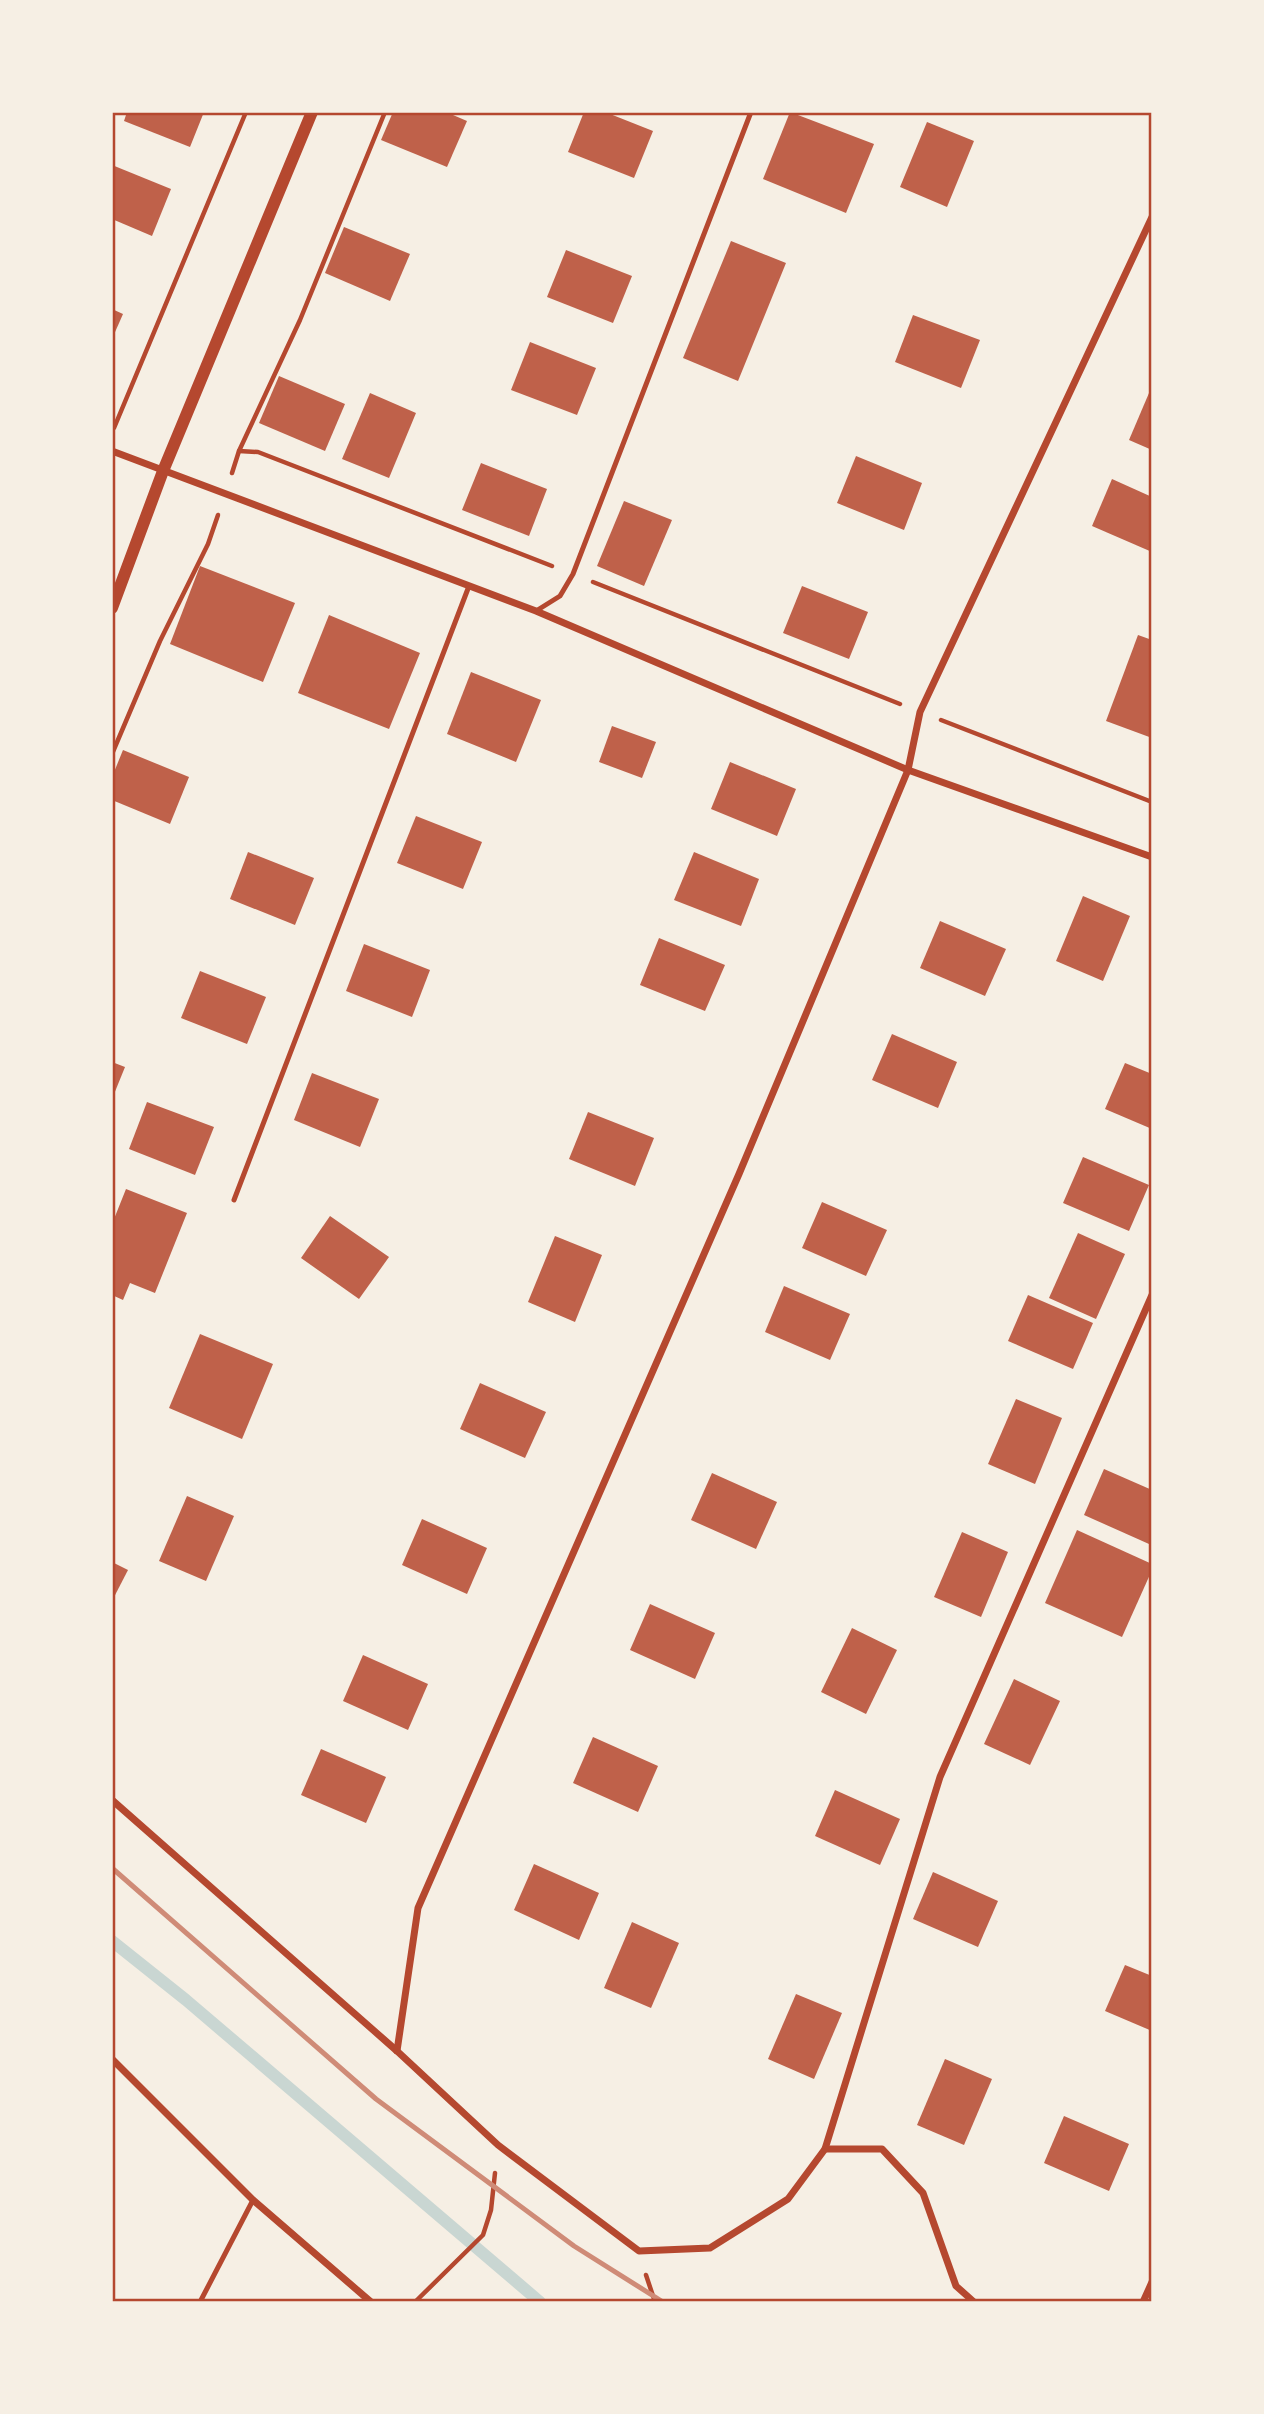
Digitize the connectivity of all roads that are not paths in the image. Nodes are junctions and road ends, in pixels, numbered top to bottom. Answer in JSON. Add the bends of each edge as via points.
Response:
{"nodes":[{"id":1,"x":312,"y":112,"type":"edge"},
{"id":2,"x":751,"y":112,"type":"edge"},
{"id":3,"x":1152,"y":217,"type":"edge"},
{"id":4,"x":112,"y":451,"type":"edge"},
{"id":5,"x":163,"y":471,"type":"junction"},
{"id":6,"x":469,"y":586,"type":"junction"},
{"id":7,"x":112,"y":608,"type":"edge"},
{"id":8,"x":536,"y":611,"type":"junction"},
{"id":9,"x":908,"y":771,"type":"junction"},
{"id":10,"x":1152,"y":856,"type":"edge"},
{"id":11,"x":234,"y":1200,"type":"dead end"},
{"id":12,"x":1152,"y":1295,"type":"edge"},
{"id":13,"x":112,"y":1800,"type":"edge"},
{"id":14,"x":397,"y":2051,"type":"junction"},
{"id":15,"x":112,"y":2059,"type":"edge"},
{"id":16,"x":825,"y":2149,"type":"junction"},
{"id":17,"x":253,"y":2200,"type":"junction"},
{"id":18,"x":1152,"y":2281,"type":"edge"},
{"id":19,"x":200,"y":2302,"type":"edge"},
{"id":20,"x":371,"y":2302,"type":"edge"},
{"id":21,"x":974,"y":2302,"type":"edge"},
{"id":22,"x":1143,"y":2302,"type":"edge"}],
"edges":[{"from":1,"to":5,"type":"street"},
{"from":2,"to":8,"type":"lane","via":[[573,574],[560,596]]},
{"from":3,"to":9,"type":"street","via":[[920,712]]},
{"from":4,"to":5,"type":"street"},
{"from":5,"to":6,"type":"street"},
{"from":5,"to":7,"type":"street"},
{"from":6,"to":8,"type":"street"},
{"from":6,"to":11,"type":"lane"},
{"from":8,"to":9,"type":"street"},
{"from":9,"to":10,"type":"street"},
{"from":9,"to":14,"type":"street","via":[[739,1174],[418,1908]]},
{"from":12,"to":16,"type":"street","via":[[940,1777]]},
{"from":13,"to":14,"type":"street"},
{"from":14,"to":16,"type":"street","via":[[498,2145],[639,2251],[710,2248],[788,2199]]},
{"from":15,"to":17,"type":"street"},
{"from":16,"to":21,"type":"street","via":[[882,2149],[923,2193],[956,2286]]},
{"from":17,"to":19,"type":"lane"},
{"from":17,"to":20,"type":"street"},
{"from":18,"to":22,"type":"street"}]}
